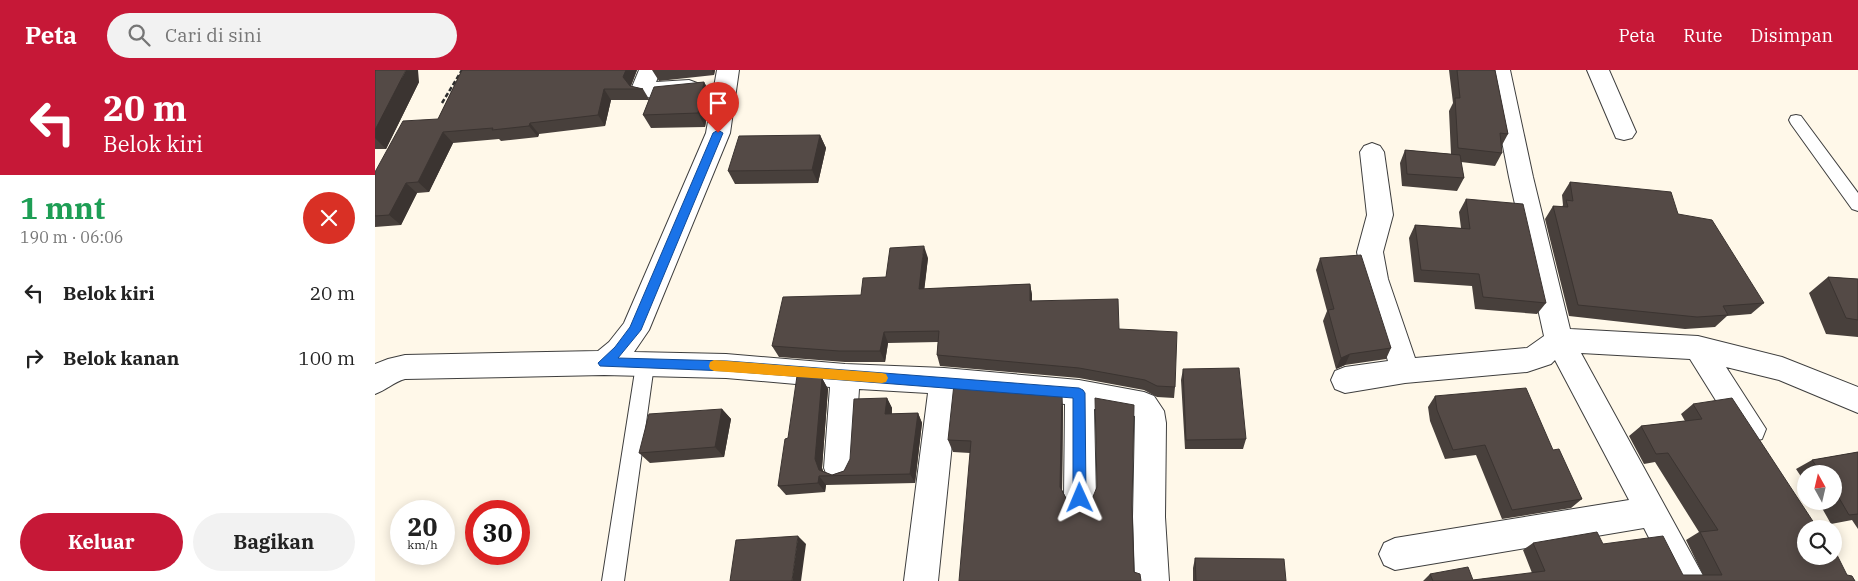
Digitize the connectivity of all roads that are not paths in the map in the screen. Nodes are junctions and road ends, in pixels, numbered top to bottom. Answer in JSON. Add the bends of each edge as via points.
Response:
{"nodes":[{"id":1,"x":650,"y":70,"type":"edge"},
{"id":2,"x":1499,"y":70,"type":"edge"},
{"id":3,"x":1598,"y":70,"type":"edge"},
{"id":4,"x":727,"y":77,"type":"edge"},
{"id":5,"x":1796,"y":120,"type":"dead end"},
{"id":6,"x":1624,"y":132,"type":"dead end"},
{"id":7,"x":1372,"y":152,"type":"dead end"},
{"id":8,"x":1858,"y":205,"type":"edge"},
{"id":9,"x":1559,"y":340,"type":"junction"},
{"id":10,"x":1698,"y":348,"type":"junction"},
{"id":11,"x":604,"y":363,"type":"junction"},
{"id":12,"x":645,"y":365,"type":"junction"},
{"id":13,"x":1405,"y":371,"type":"junction"},
{"id":14,"x":845,"y":376,"type":"junction"},
{"id":15,"x":1345,"y":380,"type":"dead end"},
{"id":16,"x":375,"y":381,"type":"edge"},
{"id":17,"x":944,"y":381,"type":"junction"},
{"id":18,"x":1079,"y":393,"type":"junction"},
{"id":19,"x":1858,"y":400,"type":"edge"},
{"id":20,"x":1768,"y":455,"type":"edge"},
{"id":21,"x":839,"y":468,"type":"dead end"},
{"id":22,"x":1080,"y":498,"type":"dead end"},
{"id":23,"x":1651,"y":512,"type":"junction"},
{"id":24,"x":1395,"y":554,"type":"dead end"},
{"id":25,"x":613,"y":581,"type":"edge"},
{"id":26,"x":921,"y":581,"type":"edge"},
{"id":27,"x":1152,"y":581,"type":"edge"},
{"id":28,"x":1689,"y":581,"type":"edge"}],
"edges":[{"from":1,"to":4,"type":"street","via":[[643,87],[645,90],[655,91]]},
{"from":2,"to":9,"type":"street"},
{"from":3,"to":6,"type":"street"},
{"from":4,"to":11,"type":"street","via":[[718,133],[635,330]]},
{"from":5,"to":8,"type":"lane"},
{"from":7,"to":13,"type":"street","via":[[1380,215],[1370,252],[1375,279]]},
{"from":9,"to":10,"type":"street"},
{"from":9,"to":13,"type":"street","via":[[1541,355],[1527,360]]},
{"from":9,"to":23,"type":"street"},
{"from":10,"to":19,"type":"street","via":[[1781,369]]},
{"from":10,"to":20,"type":"street"},
{"from":11,"to":12,"type":"street"},
{"from":11,"to":16,"type":"street","via":[[405,367],[387,371]]},
{"from":12,"to":14,"type":"street","via":[[727,366]]},
{"from":12,"to":25,"type":"lane"},
{"from":13,"to":15,"type":"street"},
{"from":14,"to":17,"type":"street"},
{"from":14,"to":21,"type":"street"},
{"from":17,"to":18,"type":"street"},
{"from":17,"to":26,"type":"street"},
{"from":18,"to":22,"type":"street"},
{"from":18,"to":27,"type":"street","via":[[1140,404],[1149,410]]},
{"from":23,"to":24,"type":"street"},
{"from":23,"to":28,"type":"street"}]}
